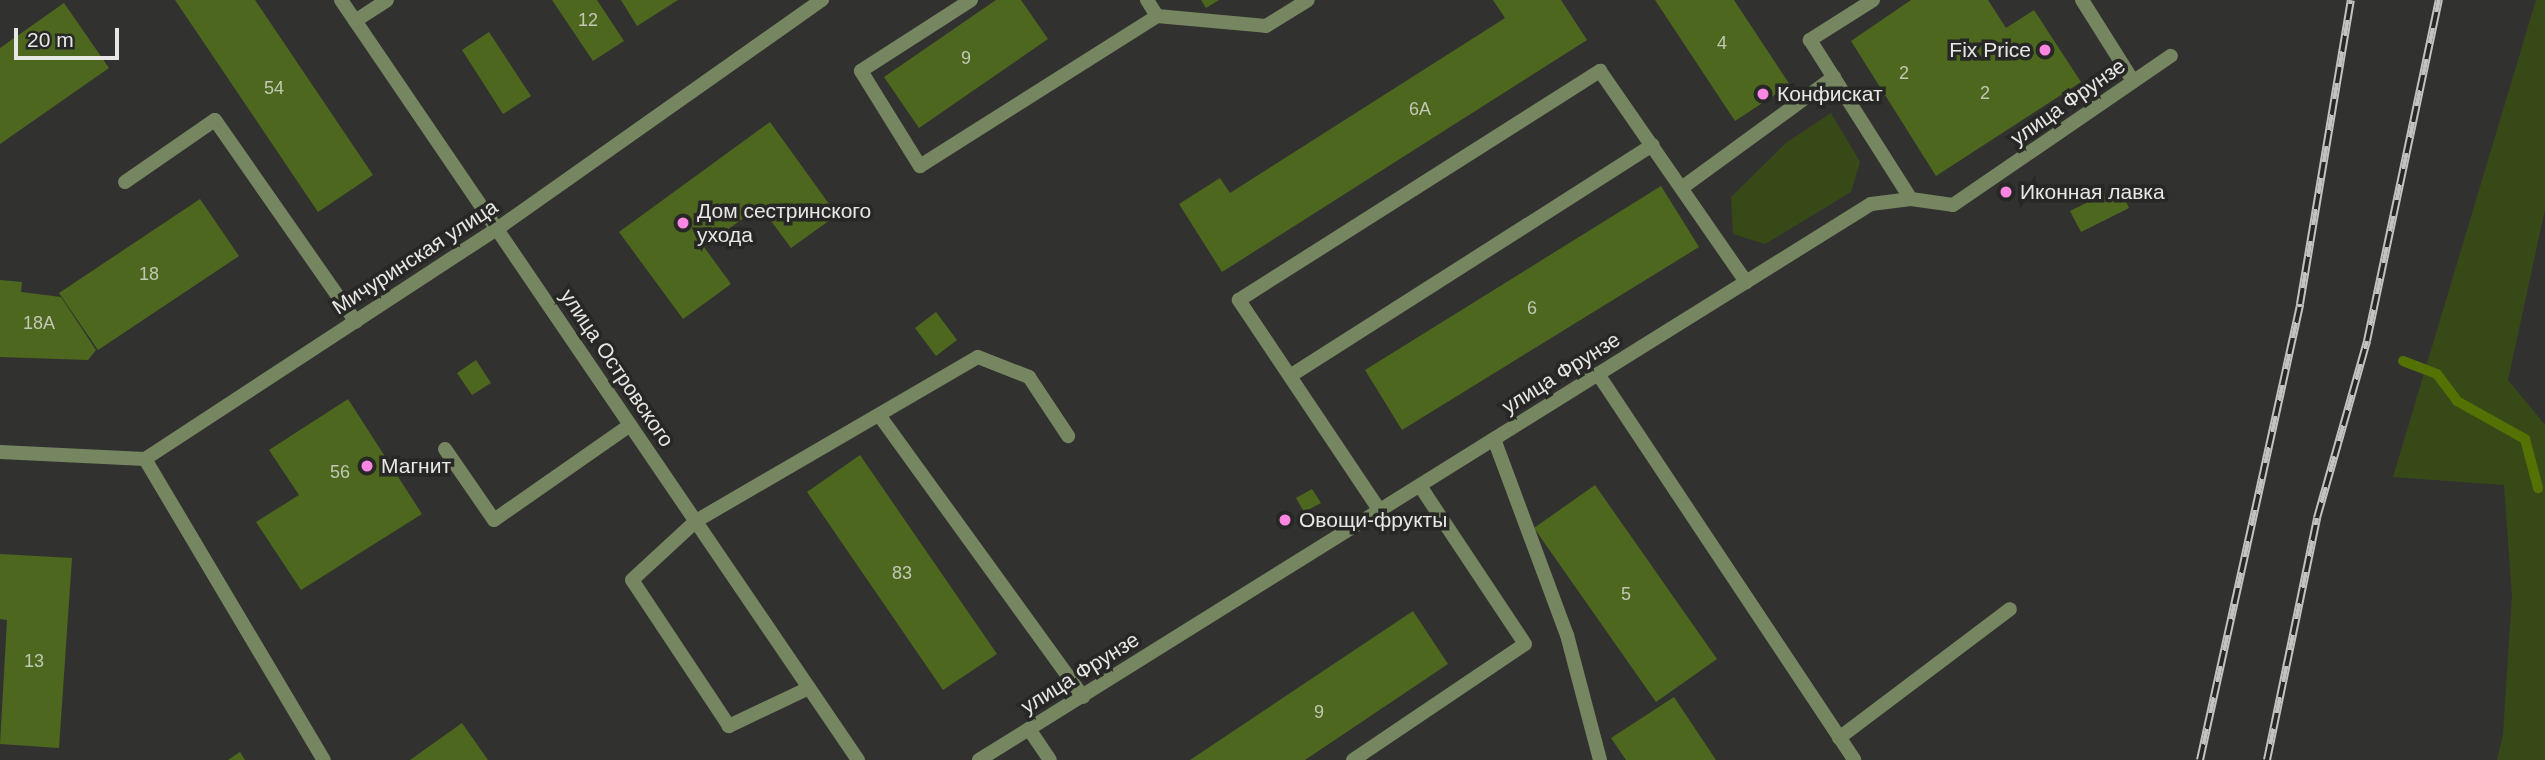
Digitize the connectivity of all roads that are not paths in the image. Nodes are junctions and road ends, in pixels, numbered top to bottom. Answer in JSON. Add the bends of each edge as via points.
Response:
{"nodes":[{"id":1,"x":341,"y":0,"type":"edge"},
{"id":2,"x":387,"y":0,"type":"edge"},
{"id":3,"x":822,"y":0,"type":"edge"},
{"id":4,"x":971,"y":0,"type":"edge"},
{"id":5,"x":1147,"y":0,"type":"edge"},
{"id":6,"x":1308,"y":0,"type":"edge"},
{"id":7,"x":1873,"y":0,"type":"edge"},
{"id":8,"x":2082,"y":0,"type":"edge"},
{"id":9,"x":1157,"y":16,"type":"junction"},
{"id":10,"x":355,"y":21,"type":"junction"},
{"id":11,"x":2171,"y":56,"type":"dead end"},
{"id":12,"x":1834,"y":77,"type":"junction"},
{"id":13,"x":2133,"y":81,"type":"junction"},
{"id":14,"x":1653,"y":145,"type":"junction"},
{"id":15,"x":125,"y":182,"type":"dead end"},
{"id":16,"x":1683,"y":187,"type":"junction"},
{"id":17,"x":1911,"y":198,"type":"junction"},
{"id":18,"x":497,"y":229,"type":"junction"},
{"id":19,"x":1746,"y":282,"type":"junction"},
{"id":20,"x":356,"y":322,"type":"junction"},
{"id":21,"x":1598,"y":374,"type":"junction"},
{"id":22,"x":1290,"y":376,"type":"junction"},
{"id":23,"x":879,"y":415,"type":"junction"},
{"id":24,"x":631,"y":425,"type":"junction"},
{"id":25,"x":1068,"y":436,"type":"dead end"},
{"id":26,"x":1494,"y":439,"type":"junction"},
{"id":27,"x":445,"y":449,"type":"dead end"},
{"id":28,"x":0,"y":452,"type":"edge"},
{"id":29,"x":145,"y":458,"type":"junction"},
{"id":30,"x":1420,"y":486,"type":"junction"},
{"id":31,"x":1380,"y":511,"type":"junction"},
{"id":32,"x":696,"y":521,"type":"junction"},
{"id":33,"x":2010,"y":609,"type":"dead end"},
{"id":34,"x":809,"y":688,"type":"junction"},
{"id":35,"x":1083,"y":697,"type":"junction"},
{"id":36,"x":1029,"y":729,"type":"junction"},
{"id":37,"x":1839,"y":738,"type":"junction"},
{"id":38,"x":324,"y":760,"type":"edge"},
{"id":39,"x":858,"y":760,"type":"edge"},
{"id":40,"x":979,"y":760,"type":"edge"},
{"id":41,"x":1050,"y":760,"type":"edge"},
{"id":42,"x":1353,"y":760,"type":"edge"},
{"id":43,"x":1600,"y":760,"type":"edge"},
{"id":44,"x":1854,"y":760,"type":"edge"}],
"edges":[{"from":1,"to":10,"type":"street","name":"улица Островского"},
{"from":2,"to":10,"type":"street"},
{"from":3,"to":18,"type":"street","name":"Мичуринская улица"},
{"from":4,"to":9,"type":"street","via":[[860,71],[920,166]]},
{"from":5,"to":9,"type":"street"},
{"from":6,"to":9,"type":"street","via":[[1266,26]]},
{"from":7,"to":12,"type":"street","via":[[1810,40]]},
{"from":8,"to":13,"type":"street"},
{"from":10,"to":18,"type":"street","name":"улица Островского"},
{"from":11,"to":13,"type":"street","name":"улица Фрунзе"},
{"from":12,"to":16,"type":"street"},
{"from":12,"to":17,"type":"street"},
{"from":13,"to":17,"type":"street","name":"улица Фрунзе","via":[[1953,205]]},
{"from":14,"to":16,"type":"street"},
{"from":14,"to":22,"type":"street"},
{"from":14,"to":22,"type":"street","via":[[1600,71],[1239,300]]},
{"from":15,"to":20,"type":"street","via":[[215,120]]},
{"from":16,"to":19,"type":"street"},
{"from":17,"to":19,"type":"street","name":"улица Фрунзе","via":[[1871,204]]},
{"from":18,"to":20,"type":"street","name":"Мичуринская улица"},
{"from":18,"to":24,"type":"street","name":"улица Островского"},
{"from":19,"to":21,"type":"street","name":"улица Фрунзе"},
{"from":20,"to":29,"type":"street","name":"Мичуринская улица"},
{"from":21,"to":26,"type":"street","name":"улица Фрунзе"},
{"from":21,"to":37,"type":"street"},
{"from":22,"to":31,"type":"street"},
{"from":23,"to":25,"type":"street","via":[[978,357],[1028,377]]},
{"from":23,"to":32,"type":"street"},
{"from":23,"to":35,"type":"street"},
{"from":24,"to":27,"type":"street","via":[[494,520]]},
{"from":24,"to":32,"type":"street","name":"улица Островского"},
{"from":26,"to":30,"type":"street","name":"улица Фрунзе"},
{"from":26,"to":43,"type":"street","via":[[1567,635]]},
{"from":28,"to":29,"type":"street"},
{"from":29,"to":38,"type":"street"},
{"from":30,"to":31,"type":"street","name":"улица Фрунзе"},
{"from":30,"to":42,"type":"street","via":[[1525,644]]},
{"from":31,"to":35,"type":"street","name":"улица Фрунзе"},
{"from":32,"to":34,"type":"street","name":"улица Островского"},
{"from":32,"to":34,"type":"street","via":[[632,580],[729,726]]},
{"from":33,"to":37,"type":"street"},
{"from":34,"to":39,"type":"street","name":"улица Островского"},
{"from":35,"to":36,"type":"street","name":"улица Фрунзе"},
{"from":36,"to":40,"type":"street","name":"улица Фрунзе"},
{"from":36,"to":41,"type":"street"},
{"from":37,"to":44,"type":"street"}]}
